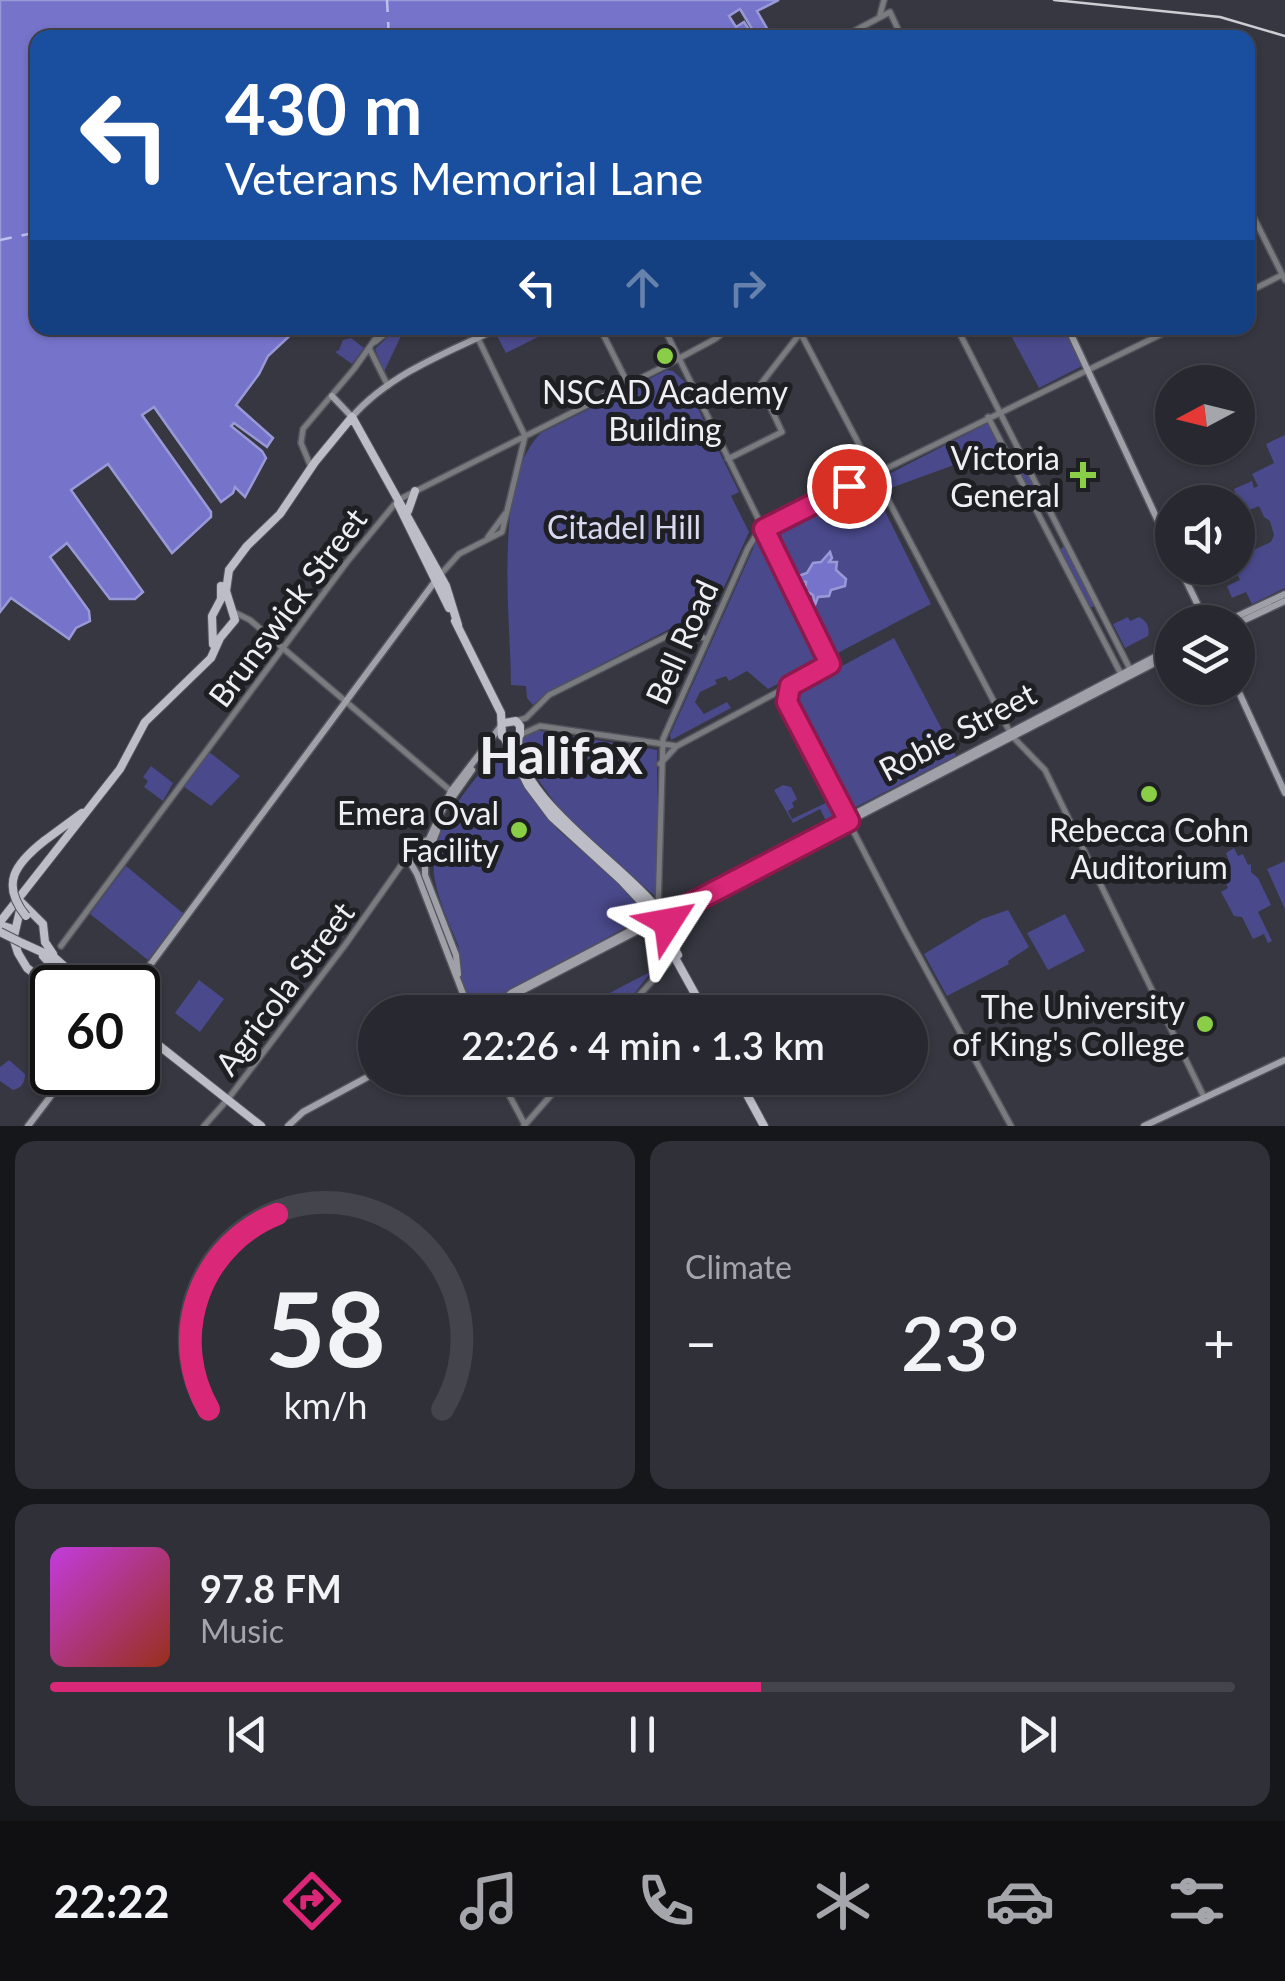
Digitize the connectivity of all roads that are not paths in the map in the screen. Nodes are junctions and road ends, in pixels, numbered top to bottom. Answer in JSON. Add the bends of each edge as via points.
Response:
{"nodes":[{"id":1,"x":884,"y":0,"type":"edge"},
{"id":2,"x":879,"y":18,"type":"junction"},
{"id":3,"x":856,"y":30,"type":"edge"},
{"id":4,"x":898,"y":30,"type":"edge"},
{"id":5,"x":1255,"y":220,"type":"edge"},
{"id":6,"x":1284,"y":277,"type":"edge"},
{"id":7,"x":1255,"y":289,"type":"edge"},
{"id":8,"x":378,"y":335,"type":"edge"},
{"id":9,"x":383,"y":335,"type":"edge"},
{"id":10,"x":476,"y":335,"type":"edge"},
{"id":11,"x":484,"y":335,"type":"edge"},
{"id":12,"x":604,"y":335,"type":"edge"},
{"id":13,"x":668,"y":335,"type":"edge"},
{"id":14,"x":721,"y":335,"type":"edge"},
{"id":15,"x":797,"y":335,"type":"edge"},
{"id":16,"x":802,"y":335,"type":"edge"},
{"id":17,"x":960,"y":335,"type":"edge"},
{"id":18,"x":1071,"y":335,"type":"edge"},
{"id":19,"x":1159,"y":335,"type":"edge"},
{"id":20,"x":478,"y":338,"type":"junction"},
{"id":21,"x":370,"y":346,"type":"junction"},
{"id":22,"x":680,"y":358,"type":"junction"},
{"id":23,"x":1086,"y":368,"type":"junction"},
{"id":24,"x":628,"y":384,"type":"junction"},
{"id":25,"x":388,"y":386,"type":"junction"},
{"id":26,"x":332,"y":396,"type":"junction"},
{"id":27,"x":998,"y":412,"type":"junction"},
{"id":28,"x":352,"y":416,"type":"junction"},
{"id":29,"x":988,"y":416,"type":"junction"},
{"id":30,"x":997,"y":430,"type":"junction"},
{"id":31,"x":525,"y":436,"type":"junction"},
{"id":32,"x":728,"y":459,"type":"junction"},
{"id":33,"x":311,"y":467,"type":"junction"},
{"id":34,"x":874,"y":474,"type":"junction"},
{"id":35,"x":415,"y":492,"type":"junction"},
{"id":36,"x":398,"y":500,"type":"junction"},
{"id":37,"x":386,"y":512,"type":"junction"},
{"id":38,"x":404,"y":514,"type":"junction"},
{"id":39,"x":1155,"y":516,"type":"edge"},
{"id":40,"x":764,"y":529,"type":"junction"},
{"id":41,"x":238,"y":557,"type":"junction"},
{"id":42,"x":438,"y":577,"type":"junction"},
{"id":43,"x":1285,"y":597,"type":"edge"},
{"id":44,"x":1097,"y":602,"type":"junction"},
{"id":45,"x":1087,"y":608,"type":"junction"},
{"id":46,"x":216,"y":609,"type":"junction"},
{"id":47,"x":233,"y":610,"type":"junction"},
{"id":48,"x":1255,"y":610,"type":"edge"},
{"id":49,"x":1255,"y":614,"type":"edge"},
{"id":50,"x":250,"y":620,"type":"junction"},
{"id":51,"x":214,"y":624,"type":"junction"},
{"id":52,"x":230,"y":626,"type":"junction"},
{"id":53,"x":707,"y":640,"type":"junction"},
{"id":54,"x":284,"y":648,"type":"junction"},
{"id":55,"x":826,"y":656,"type":"junction"},
{"id":56,"x":1155,"y":660,"type":"edge"},
{"id":57,"x":821,"y":670,"type":"junction"},
{"id":58,"x":1132,"y":671,"type":"junction"},
{"id":59,"x":1122,"y":676,"type":"junction"},
{"id":60,"x":187,"y":680,"type":"junction"},
{"id":61,"x":790,"y":686,"type":"junction"},
{"id":62,"x":781,"y":690,"type":"junction"},
{"id":63,"x":348,"y":701,"type":"junction"},
{"id":64,"x":496,"y":702,"type":"junction"},
{"id":65,"x":787,"y":702,"type":"junction"},
{"id":66,"x":1244,"y":705,"type":"edge"},
{"id":67,"x":515,"y":720,"type":"junction"},
{"id":68,"x":502,"y":724,"type":"junction"},
{"id":69,"x":1011,"y":734,"type":"junction"},
{"id":70,"x":519,"y":736,"type":"junction"},
{"id":71,"x":504,"y":739,"type":"junction"},
{"id":72,"x":661,"y":744,"type":"junction"},
{"id":73,"x":677,"y":746,"type":"junction"},
{"id":74,"x":660,"y":764,"type":"junction"},
{"id":75,"x":452,"y":792,"type":"junction"},
{"id":76,"x":1285,"y":793,"type":"edge"},
{"id":77,"x":840,"y":803,"type":"junction"},
{"id":78,"x":93,"y":804,"type":"junction"},
{"id":79,"x":848,"y":818,"type":"junction"},
{"id":80,"x":837,"y":821,"type":"junction"},
{"id":81,"x":416,"y":848,"type":"junction"},
{"id":82,"x":407,"y":857,"type":"junction"},
{"id":83,"x":426,"y":860,"type":"junction"},
{"id":84,"x":412,"y":866,"type":"junction"},
{"id":85,"x":396,"y":874,"type":"junction"},
{"id":86,"x":25,"y":890,"type":"junction"},
{"id":87,"x":22,"y":903,"type":"junction"},
{"id":88,"x":660,"y":914,"type":"junction"},
{"id":89,"x":1,"y":924,"type":"edge"},
{"id":90,"x":645,"y":929,"type":"junction"},
{"id":91,"x":665,"y":935,"type":"junction"},
{"id":92,"x":23,"y":944,"type":"junction"},
{"id":93,"x":61,"y":946,"type":"dead end"},
{"id":94,"x":42,"y":956,"type":"junction"},
{"id":95,"x":673,"y":958,"type":"junction"},
{"id":96,"x":54,"y":961,"type":"junction"},
{"id":97,"x":56,"y":965,"type":"edge"},
{"id":98,"x":59,"y":965,"type":"edge"},
{"id":99,"x":150,"y":965,"type":"edge"},
{"id":100,"x":28,"y":968,"type":"joint"},
{"id":101,"x":682,"y":969,"type":"junction"},
{"id":102,"x":460,"y":986,"type":"junction"},
{"id":103,"x":463,"y":995,"type":"edge"},
{"id":104,"x":508,"y":995,"type":"edge"},
{"id":105,"x":514,"y":995,"type":"edge"},
{"id":106,"x":639,"y":995,"type":"edge"},
{"id":107,"x":696,"y":995,"type":"edge"},
{"id":108,"x":160,"y":1046,"type":"edge"},
{"id":109,"x":1285,"y":1060,"type":"edge"},
{"id":110,"x":358,"y":1082,"type":"edge"},
{"id":111,"x":52,"y":1095,"type":"edge"},
{"id":112,"x":508,"y":1095,"type":"edge"},
{"id":113,"x":550,"y":1095,"type":"edge"},
{"id":114,"x":747,"y":1095,"type":"edge"},
{"id":115,"x":1204,"y":1096,"type":"junction"},
{"id":116,"x":228,"y":1100,"type":"junction"},
{"id":117,"x":522,"y":1125,"type":"edge"},
{"id":118,"x":28,"y":1126,"type":"edge"},
{"id":119,"x":204,"y":1126,"type":"edge"},
{"id":120,"x":261,"y":1126,"type":"edge"},
{"id":121,"x":288,"y":1126,"type":"edge"},
{"id":122,"x":764,"y":1126,"type":"edge"},
{"id":123,"x":1011,"y":1126,"type":"edge"},
{"id":124,"x":1144,"y":1126,"type":"edge"}],
"edges":[{"from":1,"to":2,"type":"street"},
{"from":2,"to":3,"type":"street"},
{"from":2,"to":4,"type":"street","via":[[890,12]]},
{"from":5,"to":6,"type":"street"},
{"from":6,"to":7,"type":"street"},
{"from":8,"to":21,"type":"street"},
{"from":9,"to":21,"type":"street"},
{"from":10,"to":20,"type":"street"},
{"from":11,"to":20,"type":"main road"},
{"from":12,"to":24,"type":"street"},
{"from":13,"to":22,"type":"street"},
{"from":14,"to":22,"type":"street","name":"Brunswick Street"},
{"from":15,"to":32,"type":"street","via":[[760,385],[782,432]]},
{"from":16,"to":34,"type":"street"},
{"from":17,"to":27,"type":"street"},
{"from":18,"to":23,"type":"main road"},
{"from":19,"to":23,"type":"street"},
{"from":20,"to":25,"type":"main road"},
{"from":20,"to":31,"type":"street"},
{"from":21,"to":25,"type":"street"},
{"from":21,"to":26,"type":"street"},
{"from":22,"to":24,"type":"street","name":"Brunswick Street"},
{"from":22,"to":32,"type":"street"},
{"from":23,"to":27,"type":"street"},
{"from":23,"to":39,"type":"main road"},
{"from":24,"to":31,"type":"street","name":"Brunswick Street"},
{"from":25,"to":28,"type":"main road"},
{"from":26,"to":28,"type":"main road"},
{"from":26,"to":33,"type":"street","via":[[302,432]]},
{"from":27,"to":29,"type":"street"},
{"from":27,"to":30,"type":"street"},
{"from":27,"to":44,"type":"street"},
{"from":28,"to":33,"type":"main road"},
{"from":28,"to":36,"type":"main road"},
{"from":29,"to":30,"type":"street"},
{"from":29,"to":34,"type":"street"},
{"from":30,"to":45,"type":"street"},
{"from":31,"to":35,"type":"street","name":"Brunswick Street"},
{"from":31,"to":42,"type":"street","via":[[502,532],[459,554]]},
{"from":32,"to":40,"type":"street"},
{"from":33,"to":41,"type":"main road","via":[[280,514]]},
{"from":34,"to":40,"type":"street"},
{"from":34,"to":69,"type":"street"},
{"from":35,"to":36,"type":"street","name":"Brunswick Street"},
{"from":35,"to":38,"type":"main road"},
{"from":36,"to":37,"type":"street","name":"Brunswick Street"},
{"from":36,"to":38,"type":"main road"},
{"from":37,"to":38,"type":"main road"},
{"from":37,"to":54,"type":"street","name":"Brunswick Street"},
{"from":38,"to":42,"type":"main road"},
{"from":40,"to":53,"type":"street","name":"Bell Road","via":[[748,548]]},
{"from":40,"to":55,"type":"street"},
{"from":41,"to":46,"type":"main road","via":[[223,571]]},
{"from":41,"to":47,"type":"main road","via":[[226,580]]},
{"from":42,"to":63,"type":"main road"},
{"from":42,"to":64,"type":"main road"},
{"from":43,"to":48,"type":"main road"},
{"from":43,"to":49,"type":"main road"},
{"from":44,"to":45,"type":"street"},
{"from":44,"to":58,"type":"street"},
{"from":45,"to":59,"type":"street"},
{"from":46,"to":47,"type":"main road"},
{"from":46,"to":51,"type":"main road"},
{"from":47,"to":50,"type":"street"},
{"from":47,"to":52,"type":"main road"},
{"from":50,"to":52,"type":"street"},
{"from":50,"to":54,"type":"street"},
{"from":51,"to":52,"type":"main road"},
{"from":51,"to":60,"type":"main road","via":[[213,644]]},
{"from":52,"to":60,"type":"main road"},
{"from":53,"to":67,"type":"street","via":[[672,634]]},
{"from":53,"to":72,"type":"street","name":"Bell Road"},
{"from":54,"to":63,"type":"street"},
{"from":54,"to":93,"type":"street","name":"Brunswick Street"},
{"from":55,"to":57,"type":"street"},
{"from":55,"to":57,"type":"street","via":[[830,664]]},
{"from":56,"to":58,"type":"main road","name":"Robie Street"},
{"from":57,"to":61,"type":"street"},
{"from":58,"to":59,"type":"main road","name":"Robie Street"},
{"from":59,"to":69,"type":"main road","name":"Robie Street"},
{"from":60,"to":78,"type":"main road","via":[[145,722]]},
{"from":61,"to":62,"type":"street"},
{"from":61,"to":65,"type":"street"},
{"from":62,"to":65,"type":"street"},
{"from":62,"to":73,"type":"street"},
{"from":63,"to":75,"type":"street"},
{"from":63,"to":99,"type":"main road"},
{"from":64,"to":67,"type":"main road"},
{"from":64,"to":68,"type":"main road"},
{"from":65,"to":77,"type":"street"},
{"from":66,"to":76,"type":"main road"},
{"from":67,"to":68,"type":"main road"},
{"from":67,"to":70,"type":"main road"},
{"from":68,"to":71,"type":"main road"},
{"from":68,"to":75,"type":"main road"},
{"from":69,"to":79,"type":"main road","name":"Robie Street"},
{"from":69,"to":115,"type":"street","via":[[1046,770]]},
{"from":70,"to":71,"type":"main road"},
{"from":70,"to":72,"type":"street","via":[[540,726]]},
{"from":70,"to":88,"type":"main road","via":[[519,754],[544,797]]},
{"from":71,"to":75,"type":"main road","via":[[490,744]]},
{"from":71,"to":88,"type":"main road","via":[[552,817]]},
{"from":72,"to":73,"type":"street"},
{"from":72,"to":74,"type":"street","name":"Bell Road"},
{"from":73,"to":74,"type":"street"},
{"from":74,"to":88,"type":"street","name":"Bell Road"},
{"from":75,"to":81,"type":"main road","via":[[429,839]]},
{"from":75,"to":83,"type":"main road"},
{"from":77,"to":79,"type":"street"},
{"from":77,"to":80,"type":"main road"},
{"from":78,"to":86,"type":"main road"},
{"from":78,"to":92,"type":"main road","bridge":true,"via":[[9,871],[9,902],[40,928],[33,943]]},
{"from":79,"to":80,"type":"main road","name":"Robie Street"},
{"from":79,"to":88,"type":"main road","name":"Robie Street"},
{"from":79,"to":123,"type":"street"},
{"from":80,"to":88,"type":"main road","name":"Robie Street"},
{"from":81,"to":82,"type":"main road"},
{"from":81,"to":83,"type":"main road"},
{"from":82,"to":84,"type":"main road"},
{"from":82,"to":85,"type":"street","name":"Agricola Street"},
{"from":83,"to":84,"type":"main road"},
{"from":83,"to":102,"type":"main road","via":[[424,876],[457,958]]},
{"from":84,"to":85,"type":"street","name":"Agricola Street"},
{"from":84,"to":102,"type":"main road"},
{"from":85,"to":116,"type":"street","name":"Agricola Street"},
{"from":86,"to":87,"type":"main road"},
{"from":86,"to":89,"type":"main road"},
{"from":87,"to":92,"type":"main road"},
{"from":87,"to":96,"type":"main road","via":[[43,924]]},
{"from":88,"to":90,"type":"main road","name":"Robie Street"},
{"from":88,"to":91,"type":"main road"},
{"from":88,"to":104,"type":"main road","name":"Robie Street"},
{"from":89,"to":92,"type":"main road","bridge":true},
{"from":89,"to":92,"type":"main road","via":[[11,923]]},
{"from":90,"to":91,"type":"main road"},
{"from":90,"to":105,"type":"main road","name":"Robie Street"},
{"from":91,"to":95,"type":"main road"},
{"from":91,"to":101,"type":"main road"},
{"from":92,"to":94,"type":"main road"},
{"from":92,"to":96,"type":"main road"},
{"from":92,"to":100,"type":"main road"},
{"from":94,"to":96,"type":"main road"},
{"from":94,"to":100,"type":"main road","via":[[42,969]]},
{"from":95,"to":101,"type":"main road"},
{"from":95,"to":106,"type":"street"},
{"from":96,"to":97,"type":"main road"},
{"from":96,"to":98,"type":"main road"},
{"from":101,"to":107,"type":"main road"},
{"from":102,"to":103,"type":"main road"},
{"from":108,"to":116,"type":"main road"},
{"from":109,"to":115,"type":"main road"},
{"from":110,"to":121,"type":"main road"},
{"from":111,"to":118,"type":"main road"},
{"from":112,"to":117,"type":"street"},
{"from":113,"to":117,"type":"street"},
{"from":114,"to":122,"type":"main road"},
{"from":115,"to":124,"type":"main road"},
{"from":116,"to":119,"type":"street","name":"Agricola Street"},
{"from":116,"to":120,"type":"main road"}]}
